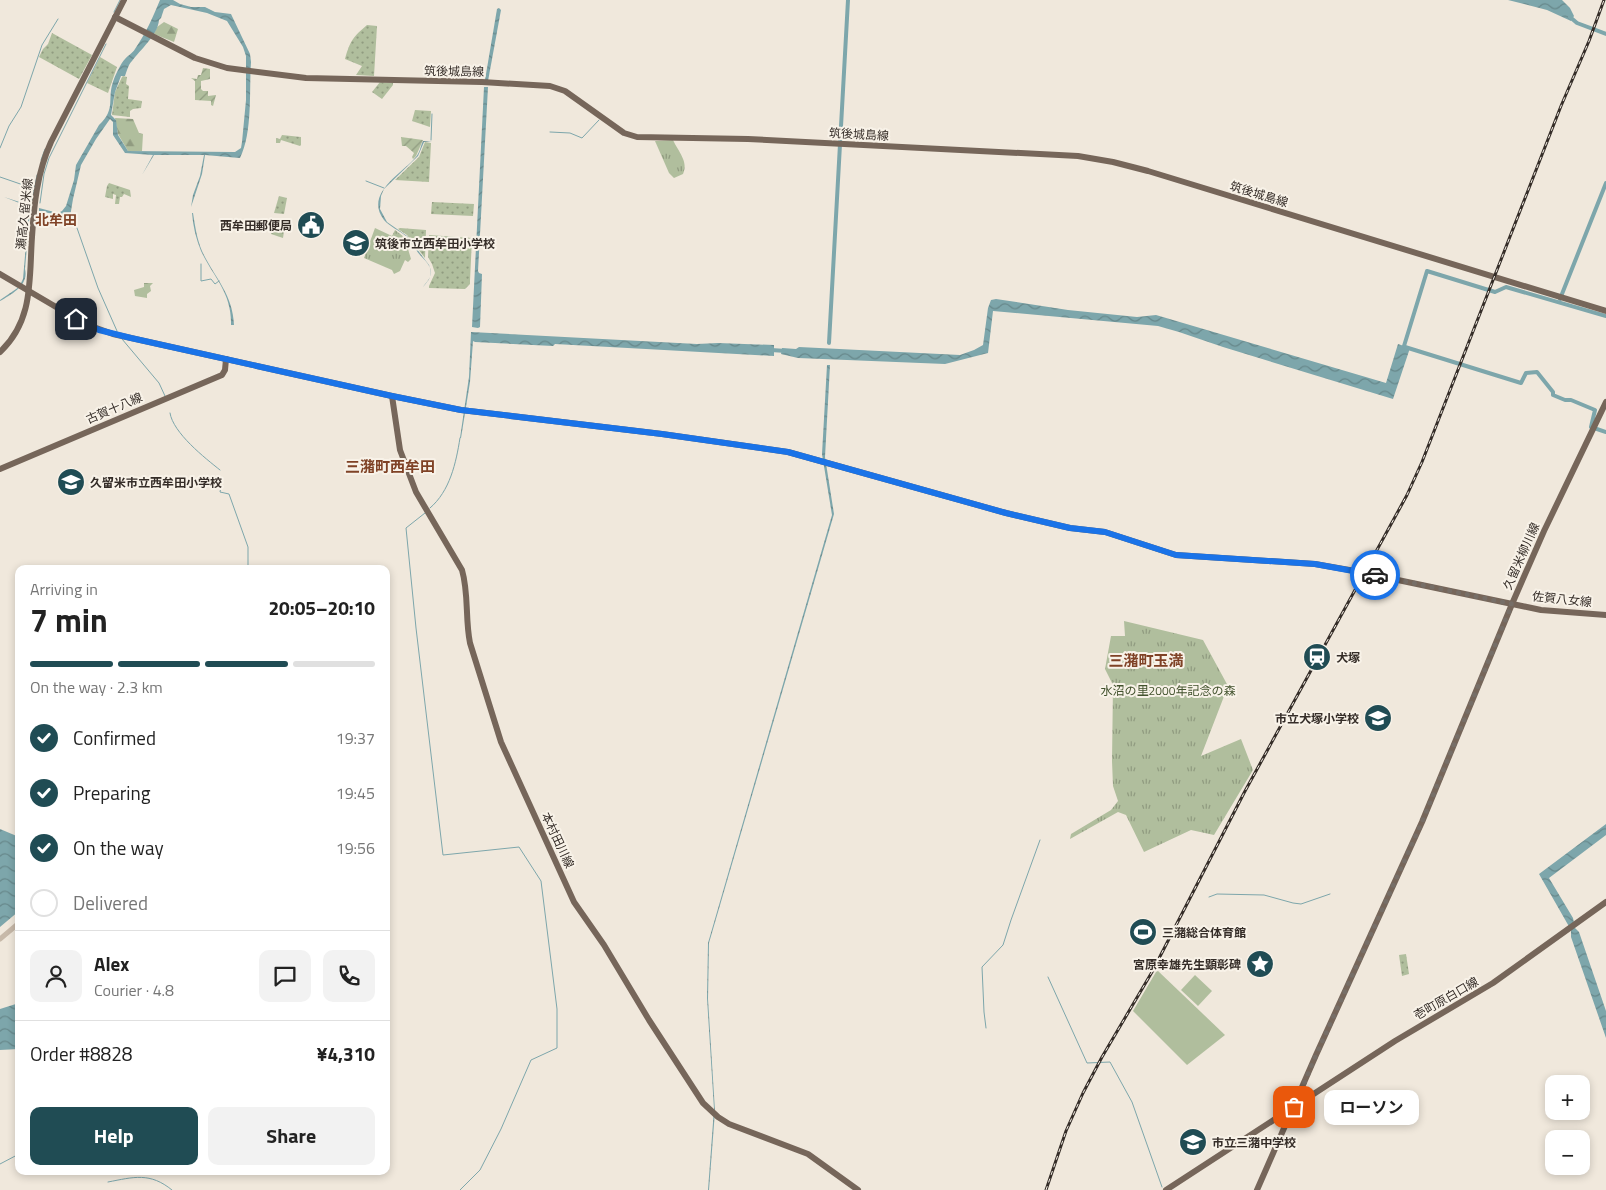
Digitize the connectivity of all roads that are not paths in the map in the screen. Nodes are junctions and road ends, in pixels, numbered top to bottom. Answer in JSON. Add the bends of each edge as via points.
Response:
{"nodes":[{"id":1,"x":124,"y":0,"type":"edge"},
{"id":2,"x":115,"y":17,"type":"junction"},
{"id":3,"x":0,"y":274,"type":"edge"},
{"id":4,"x":30,"y":292,"type":"junction"},
{"id":5,"x":1606,"y":311,"type":"edge"},
{"id":6,"x":0,"y":352,"type":"edge"},
{"id":7,"x":226,"y":359,"type":"junction"},
{"id":8,"x":392,"y":396,"type":"junction"},
{"id":9,"x":1606,"y":402,"type":"edge"},
{"id":10,"x":0,"y":469,"type":"edge"},
{"id":11,"x":1512,"y":604,"type":"junction"},
{"id":12,"x":1606,"y":615,"type":"edge"},
{"id":13,"x":1606,"y":902,"type":"edge"},
{"id":14,"x":15,"y":926,"type":"edge"},
{"id":15,"x":0,"y":939,"type":"edge"},
{"id":16,"x":1294,"y":1107,"type":"junction"},
{"id":17,"x":1273,"y":1120,"type":"junction"},
{"id":18,"x":1284,"y":1130,"type":"junction"},
{"id":19,"x":858,"y":1190,"type":"edge"},
{"id":20,"x":1166,"y":1190,"type":"edge"},
{"id":21,"x":1258,"y":1190,"type":"edge"}],
"edges":[{"from":1,"to":2,"type":"main road","name":"瀬高久留米線"},
{"from":2,"to":4,"type":"main road","name":"瀬高久留米線","via":[[42,164],[35,204]]},
{"from":2,"to":5,"type":"main road","name":"筑後城島線","via":[[195,58],[227,68],[306,78],[550,86],[565,91],[624,133],[638,137],[834,143],[1078,156],[1113,162]]},
{"from":3,"to":4,"type":"main road","name":"佐賀八女線"},
{"from":4,"to":6,"type":"main road","name":"瀬高久留米線","via":[[17,332]]},
{"from":4,"to":7,"type":"main road","name":"佐賀八女線","via":[[99,330]]},
{"from":7,"to":8,"type":"main road","name":"佐賀八女線"},
{"from":7,"to":10,"type":"main road","name":"古賀十八線","via":[[222,375]]},
{"from":8,"to":11,"type":"main road","name":"佐賀八女線","via":[[467,410],[781,450],[1052,525],[1105,532],[1176,555],[1315,564]]},
{"from":8,"to":19,"type":"main road","name":"本村田川線","via":[[400,450],[416,492],[462,570],[470,643],[500,742],[574,902],[703,1103],[729,1124],[808,1154]]},
{"from":9,"to":11,"type":"main road","name":"久留米柳川線"},
{"from":11,"to":12,"type":"main road","name":"佐賀八女線","via":[[1541,610]]},
{"from":11,"to":16,"type":"main road","name":"久留米柳川線","via":[[1422,822]]},
{"from":13,"to":16,"type":"main road","name":"壱町原白口線","via":[[1493,983],[1394,1041]]},
{"from":14,"to":15,"type":"street"},
{"from":16,"to":17,"type":"main road","name":"壱町原白口線"},
{"from":16,"to":18,"type":"main road","name":"久留米柳川線"},
{"from":17,"to":18,"type":"street","via":[[1281,1123]]},
{"from":17,"to":20,"type":"main road","name":"壱町原白口線"},
{"from":18,"to":21,"type":"main road","name":"久留米柳川線"}]}
